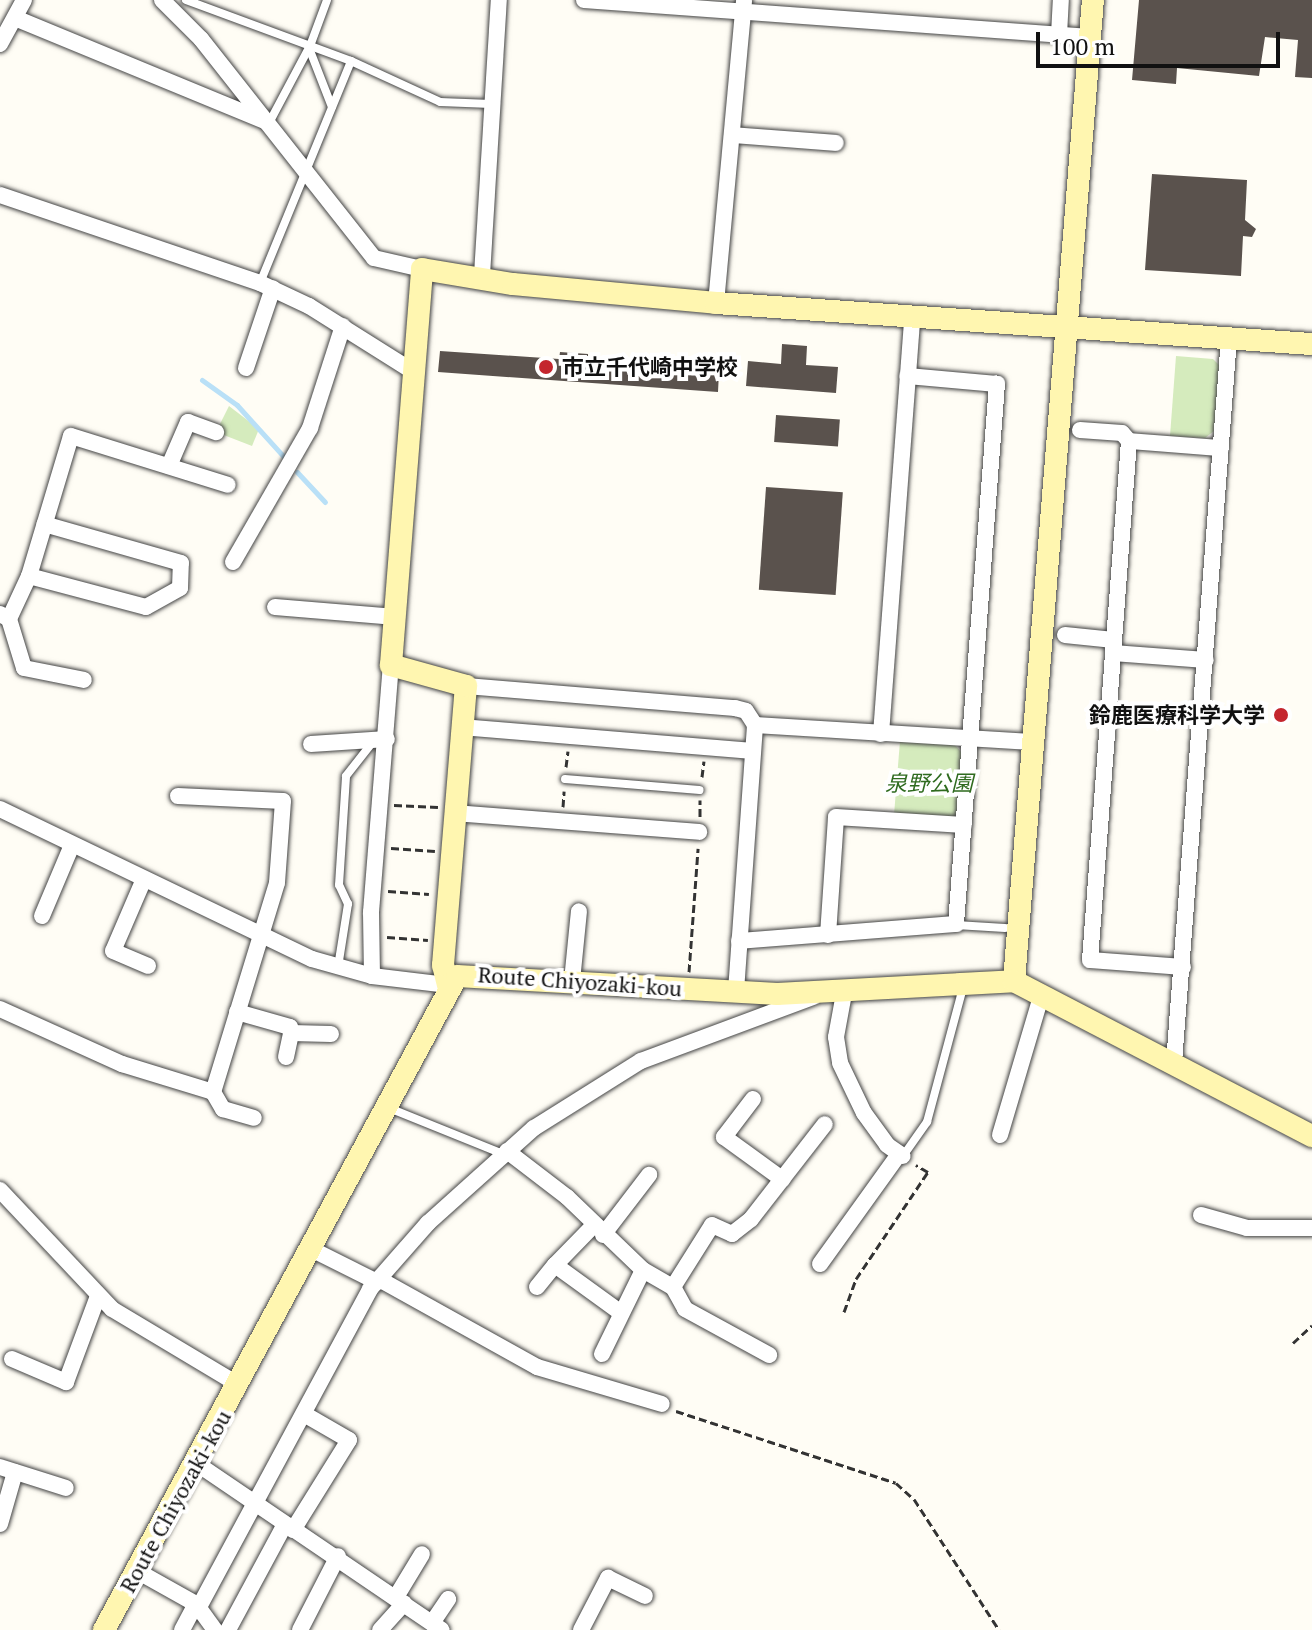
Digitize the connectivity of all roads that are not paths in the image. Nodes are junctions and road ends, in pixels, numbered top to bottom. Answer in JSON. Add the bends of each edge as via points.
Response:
{"nodes":[{"id":1,"x":24,"y":0,"type":"edge"},
{"id":2,"x":162,"y":0,"type":"edge"},
{"id":3,"x":186,"y":0,"type":"edge"},
{"id":4,"x":327,"y":0,"type":"edge"},
{"id":5,"x":499,"y":0,"type":"edge"},
{"id":6,"x":584,"y":0,"type":"edge"},
{"id":7,"x":1061,"y":0,"type":"edge"},
{"id":8,"x":1093,"y":0,"type":"edge"},
{"id":9,"x":744,"y":8,"type":"edge"},
{"id":10,"x":15,"y":18,"type":"junction"},
{"id":11,"x":1059,"y":35,"type":"junction"},
{"id":12,"x":1090,"y":37,"type":"junction"},
{"id":13,"x":0,"y":44,"type":"edge"},
{"id":14,"x":310,"y":47,"type":"junction"},
{"id":15,"x":351,"y":61,"type":"junction"},
{"id":16,"x":491,"y":104,"type":"junction"},
{"id":17,"x":332,"y":108,"type":"junction"},
{"id":18,"x":269,"y":123,"type":"junction"},
{"id":19,"x":732,"y":135,"type":"junction"},
{"id":20,"x":836,"y":143,"type":"dead end"},
{"id":21,"x":305,"y":172,"type":"junction"},
{"id":22,"x":0,"y":195,"type":"edge"},
{"id":23,"x":422,"y":269,"type":"junction"},
{"id":24,"x":482,"y":275,"type":"junction"},
{"id":25,"x":266,"y":286,"type":"junction"},
{"id":26,"x":716,"y":303,"type":"junction"},
{"id":27,"x":912,"y":317,"type":"junction"},
{"id":28,"x":343,"y":326,"type":"junction"},
{"id":29,"x":1069,"y":330,"type":"junction"},
{"id":30,"x":1229,"y":339,"type":"junction"},
{"id":31,"x":1312,"y":344,"type":"edge"},
{"id":32,"x":246,"y":368,"type":"dead end"},
{"id":33,"x":414,"y":372,"type":"junction"},
{"id":34,"x":907,"y":376,"type":"junction"},
{"id":35,"x":1080,"y":430,"type":"dead end"},
{"id":36,"x":216,"y":432,"type":"dead end"},
{"id":37,"x":1129,"y":441,"type":"junction"},
{"id":38,"x":1221,"y":448,"type":"junction"},
{"id":39,"x":169,"y":466,"type":"junction"},
{"id":40,"x":228,"y":485,"type":"dead end"},
{"id":41,"x":44,"y":524,"type":"junction"},
{"id":42,"x":233,"y":562,"type":"dead end"},
{"id":43,"x":29,"y":576,"type":"junction"},
{"id":44,"x":275,"y":607,"type":"dead end"},
{"id":45,"x":4,"y":616,"type":"edge"},
{"id":46,"x":396,"y":617,"type":"junction"},
{"id":47,"x":1065,"y":635,"type":"dead end"},
{"id":48,"x":1114,"y":646,"type":"junction"},
{"id":49,"x":1206,"y":660,"type":"junction"},
{"id":50,"x":391,"y":665,"type":"junction"},
{"id":51,"x":84,"y":680,"type":"dead end"},
{"id":52,"x":466,"y":686,"type":"junction"},
{"id":53,"x":755,"y":725,"type":"junction"},
{"id":54,"x":461,"y":727,"type":"junction"},
{"id":55,"x":881,"y":734,"type":"junction"},
{"id":56,"x":381,"y":739,"type":"junction"},
{"id":57,"x":971,"y":740,"type":"junction"},
{"id":58,"x":1031,"y":742,"type":"junction"},
{"id":59,"x":311,"y":744,"type":"dead end"},
{"id":60,"x":753,"y":751,"type":"junction"},
{"id":61,"x":565,"y":779,"type":"dead end"},
{"id":62,"x":700,"y":790,"type":"road end"},
{"id":63,"x":178,"y":796,"type":"dead end"},
{"id":64,"x":0,"y":809,"type":"edge"},
{"id":65,"x":455,"y":811,"type":"junction"},
{"id":66,"x":964,"y":825,"type":"junction"},
{"id":67,"x":699,"y":832,"type":"road end"},
{"id":68,"x":72,"y":845,"type":"junction"},
{"id":69,"x":144,"y":879,"type":"junction"},
{"id":70,"x":579,"y":911,"type":"dead end"},
{"id":71,"x":42,"y":916,"type":"dead end"},
{"id":72,"x":956,"y":924,"type":"junction"},
{"id":73,"x":1005,"y":928,"type":"dead end"},
{"id":74,"x":828,"y":935,"type":"junction"},
{"id":75,"x":263,"y":937,"type":"junction"},
{"id":76,"x":739,"y":941,"type":"junction"},
{"id":77,"x":148,"y":966,"type":"dead end"},
{"id":78,"x":1183,"y":967,"type":"junction"},
{"id":79,"x":338,"y":968,"type":"junction"},
{"id":80,"x":372,"y":976,"type":"junction"},
{"id":81,"x":966,"y":980,"type":"junction"},
{"id":82,"x":572,"y":981,"type":"junction"},
{"id":83,"x":1014,"y":981,"type":"junction"},
{"id":84,"x":448,"y":985,"type":"junction"},
{"id":85,"x":841,"y":989,"type":"junction"},
{"id":86,"x":736,"y":991,"type":"junction"},
{"id":87,"x":1041,"y":997,"type":"junction"},
{"id":88,"x":0,"y":1009,"type":"edge"},
{"id":89,"x":237,"y":1012,"type":"junction"},
{"id":90,"x":291,"y":1033,"type":"junction"},
{"id":91,"x":331,"y":1034,"type":"dead end"},
{"id":92,"x":286,"y":1057,"type":"dead end"},
{"id":93,"x":1174,"y":1063,"type":"junction"},
{"id":94,"x":213,"y":1092,"type":"junction"},
{"id":95,"x":753,"y":1099,"type":"dead end"},
{"id":96,"x":389,"y":1107,"type":"junction"},
{"id":97,"x":254,"y":1118,"type":"dead end"},
{"id":98,"x":825,"y":1124,"type":"dead end"},
{"id":99,"x":1000,"y":1135,"type":"dead end"},
{"id":100,"x":1312,"y":1136,"type":"edge"},
{"id":101,"x":505,"y":1153,"type":"junction"},
{"id":102,"x":901,"y":1155,"type":"junction"},
{"id":103,"x":649,"y":1175,"type":"dead end"},
{"id":104,"x":782,"y":1179,"type":"junction"},
{"id":105,"x":0,"y":1190,"type":"edge"},
{"id":106,"x":1201,"y":1215,"type":"dead end"},
{"id":107,"x":1312,"y":1228,"type":"edge"},
{"id":108,"x":598,"y":1230,"type":"junction"},
{"id":109,"x":311,"y":1249,"type":"junction"},
{"id":110,"x":820,"y":1264,"type":"dead end"},
{"id":111,"x":555,"y":1265,"type":"junction"},
{"id":112,"x":643,"y":1270,"type":"junction"},
{"id":113,"x":378,"y":1280,"type":"junction"},
{"id":114,"x":537,"y":1287,"type":"dead end"},
{"id":115,"x":673,"y":1287,"type":"junction"},
{"id":116,"x":98,"y":1296,"type":"junction"},
{"id":117,"x":620,"y":1312,"type":"junction"},
{"id":118,"x":602,"y":1354,"type":"dead end"},
{"id":119,"x":769,"y":1355,"type":"dead end"},
{"id":120,"x":12,"y":1359,"type":"dead end"},
{"id":121,"x":239,"y":1385,"type":"junction"},
{"id":122,"x":662,"y":1404,"type":"road end"},
{"id":123,"x":304,"y":1414,"type":"junction"},
{"id":124,"x":196,"y":1463,"type":"junction"},
{"id":125,"x":8,"y":1469,"type":"edge"},
{"id":126,"x":66,"y":1488,"type":"dead end"},
{"id":127,"x":256,"y":1499,"type":"junction"},
{"id":128,"x":0,"y":1524,"type":"edge"},
{"id":129,"x":289,"y":1528,"type":"junction"},
{"id":130,"x":422,"y":1554,"type":"dead end"},
{"id":131,"x":338,"y":1556,"type":"junction"},
{"id":132,"x":137,"y":1571,"type":"junction"},
{"id":133,"x":645,"y":1596,"type":"dead end"},
{"id":134,"x":448,"y":1599,"type":"dead end"},
{"id":135,"x":400,"y":1600,"type":"junction"},
{"id":136,"x":199,"y":1608,"type":"junction"},
{"id":137,"x":437,"y":1626,"type":"edge"},
{"id":138,"x":104,"y":1630,"type":"edge"},
{"id":139,"x":182,"y":1630,"type":"edge"},
{"id":140,"x":194,"y":1630,"type":"edge"},
{"id":141,"x":215,"y":1630,"type":"edge"},
{"id":142,"x":228,"y":1630,"type":"edge"},
{"id":143,"x":300,"y":1630,"type":"edge"},
{"id":144,"x":380,"y":1630,"type":"edge"},
{"id":145,"x":581,"y":1630,"type":"edge"}],
"edges":[{"from":1,"to":10,"type":"street"},
{"from":2,"to":18,"type":"street"},
{"from":3,"to":14,"type":"lane"},
{"from":4,"to":14,"type":"lane"},
{"from":5,"to":16,"type":"street"},
{"from":6,"to":9,"type":"street"},
{"from":7,"to":11,"type":"street"},
{"from":8,"to":12,"type":"street"},
{"from":9,"to":11,"type":"street"},
{"from":9,"to":19,"type":"street"},
{"from":10,"to":13,"type":"street"},
{"from":10,"to":18,"type":"street"},
{"from":11,"to":12,"type":"street"},
{"from":12,"to":29,"type":"street"},
{"from":14,"to":15,"type":"lane"},
{"from":14,"to":17,"type":"lane"},
{"from":14,"to":18,"type":"lane"},
{"from":15,"to":16,"type":"lane","via":[[440,102]]},
{"from":15,"to":17,"type":"lane"},
{"from":16,"to":24,"type":"street"},
{"from":17,"to":21,"type":"lane"},
{"from":18,"to":21,"type":"street"},
{"from":19,"to":20,"type":"street"},
{"from":19,"to":26,"type":"street"},
{"from":21,"to":23,"type":"street","via":[[374,258]]},
{"from":21,"to":25,"type":"lane"},
{"from":22,"to":25,"type":"street"},
{"from":23,"to":24,"type":"street"},
{"from":23,"to":33,"type":"street"},
{"from":24,"to":26,"type":"street","via":[[513,284]]},
{"from":25,"to":28,"type":"street"},
{"from":25,"to":32,"type":"street"},
{"from":26,"to":27,"type":"street"},
{"from":27,"to":29,"type":"street"},
{"from":27,"to":34,"type":"street"},
{"from":28,"to":33,"type":"street"},
{"from":28,"to":42,"type":"street","via":[[310,428]]},
{"from":29,"to":30,"type":"street"},
{"from":29,"to":58,"type":"street"},
{"from":30,"to":31,"type":"street"},
{"from":30,"to":38,"type":"street"},
{"from":33,"to":46,"type":"street"},
{"from":34,"to":55,"type":"street"},
{"from":34,"to":57,"type":"street","via":[[997,384]]},
{"from":35,"to":37,"type":"street","via":[[1122,433]]},
{"from":36,"to":39,"type":"street","via":[[188,422]]},
{"from":37,"to":38,"type":"street"},
{"from":37,"to":48,"type":"street"},
{"from":38,"to":49,"type":"street"},
{"from":39,"to":40,"type":"street"},
{"from":39,"to":41,"type":"street","via":[[71,436]]},
{"from":41,"to":43,"type":"street"},
{"from":41,"to":43,"type":"street","via":[[181,563],[180,588],[146,607]]},
{"from":43,"to":45,"type":"street"},
{"from":44,"to":46,"type":"street"},
{"from":45,"to":51,"type":"street","via":[[24,668]]},
{"from":46,"to":50,"type":"street"},
{"from":47,"to":48,"type":"street"},
{"from":48,"to":49,"type":"street"},
{"from":48,"to":78,"type":"street","via":[[1090,960]]},
{"from":49,"to":78,"type":"street"},
{"from":50,"to":52,"type":"street"},
{"from":50,"to":56,"type":"street"},
{"from":52,"to":53,"type":"street","via":[[735,708],[746,711]]},
{"from":52,"to":54,"type":"street"},
{"from":53,"to":55,"type":"street"},
{"from":53,"to":60,"type":"street"},
{"from":54,"to":60,"type":"street"},
{"from":54,"to":65,"type":"street"},
{"from":55,"to":57,"type":"street"},
{"from":56,"to":59,"type":"street"},
{"from":56,"to":79,"type":"lane","via":[[346,776],[339,885],[348,904]]},
{"from":56,"to":80,"type":"street"},
{"from":57,"to":58,"type":"street"},
{"from":57,"to":66,"type":"street"},
{"from":58,"to":83,"type":"street"},
{"from":60,"to":76,"type":"street"},
{"from":61,"to":62,"type":"lane"},
{"from":63,"to":75,"type":"street","via":[[283,801],[281,860]]},
{"from":64,"to":68,"type":"street"},
{"from":65,"to":67,"type":"street"},
{"from":65,"to":84,"type":"street","via":[[445,941]]},
{"from":66,"to":72,"type":"street"},
{"from":66,"to":74,"type":"street","via":[[836,817]]},
{"from":68,"to":69,"type":"street"},
{"from":68,"to":71,"type":"street"},
{"from":69,"to":75,"type":"street"},
{"from":69,"to":77,"type":"street","via":[[113,951]]},
{"from":70,"to":82,"type":"street"},
{"from":72,"to":73,"type":"lane"},
{"from":72,"to":74,"type":"street"},
{"from":74,"to":76,"type":"street"},
{"from":75,"to":79,"type":"street"},
{"from":75,"to":89,"type":"street"},
{"from":76,"to":86,"type":"street"},
{"from":78,"to":93,"type":"street"},
{"from":79,"to":80,"type":"street"},
{"from":80,"to":84,"type":"street"},
{"from":81,"to":83,"type":"street","name":"Route Chiyozaki-kou"},
{"from":81,"to":85,"type":"street","name":"Route Chiyozaki-kou"},
{"from":81,"to":102,"type":"lane","via":[[927,1122]]},
{"from":82,"to":84,"type":"street","name":"Route Chiyozaki-kou","via":[[472,973],[457,976]]},
{"from":82,"to":86,"type":"street","name":"Route Chiyozaki-kou"},
{"from":83,"to":87,"type":"street","name":"Route Chiyozaki-kou"},
{"from":84,"to":96,"type":"street","name":"Route Chiyozaki-kou"},
{"from":85,"to":86,"type":"street","name":"Route Chiyozaki-kou"},
{"from":85,"to":101,"type":"street","via":[[641,1061],[557,1111]]},
{"from":85,"to":102,"type":"street","via":[[836,1037],[840,1063],[864,1113]]},
{"from":87,"to":93,"type":"street","name":"Route Chiyozaki-kou"},
{"from":87,"to":99,"type":"street"},
{"from":88,"to":94,"type":"street","via":[[122,1064]]},
{"from":89,"to":90,"type":"street","via":[[290,1027]]},
{"from":89,"to":94,"type":"street"},
{"from":90,"to":91,"type":"street"},
{"from":90,"to":92,"type":"street"},
{"from":93,"to":100,"type":"street","name":"Route Chiyozaki-kou"},
{"from":94,"to":97,"type":"street","via":[[223,1109]]},
{"from":95,"to":104,"type":"street","via":[[724,1137]]},
{"from":96,"to":101,"type":"lane"},
{"from":96,"to":109,"type":"street","name":"Route Chiyozaki-kou"},
{"from":98,"to":104,"type":"street"},
{"from":101,"to":108,"type":"street","via":[[567,1197]]},
{"from":101,"to":113,"type":"street","via":[[428,1223]]},
{"from":102,"to":110,"type":"street"},
{"from":103,"to":108,"type":"street"},
{"from":104,"to":115,"type":"street","via":[[732,1234],[712,1225]]},
{"from":105,"to":116,"type":"street"},
{"from":106,"to":107,"type":"street","via":[[1247,1228]]},
{"from":108,"to":111,"type":"street"},
{"from":108,"to":112,"type":"street"},
{"from":109,"to":113,"type":"street"},
{"from":109,"to":121,"type":"street","name":"Route Chiyozaki-kou"},
{"from":111,"to":114,"type":"street"},
{"from":111,"to":117,"type":"street"},
{"from":112,"to":115,"type":"street"},
{"from":112,"to":117,"type":"street"},
{"from":113,"to":122,"type":"street","via":[[537,1367]]},
{"from":113,"to":123,"type":"street"},
{"from":115,"to":119,"type":"street","via":[[685,1309]]},
{"from":116,"to":120,"type":"street","via":[[66,1382]]},
{"from":116,"to":121,"type":"street","via":[[152,1336]]},
{"from":117,"to":118,"type":"street"},
{"from":121,"to":124,"type":"street","name":"Route Chiyozaki-kou"},
{"from":123,"to":127,"type":"street"},
{"from":123,"to":129,"type":"street","via":[[349,1440]]},
{"from":124,"to":127,"type":"street"},
{"from":124,"to":132,"type":"street","name":"Route Chiyozaki-kou"},
{"from":125,"to":126,"type":"street"},
{"from":125,"to":128,"type":"street"},
{"from":127,"to":129,"type":"street"},
{"from":127,"to":136,"type":"street"},
{"from":129,"to":131,"type":"street"},
{"from":129,"to":142,"type":"street"},
{"from":130,"to":135,"type":"street"},
{"from":131,"to":135,"type":"street"},
{"from":131,"to":143,"type":"street"},
{"from":132,"to":136,"type":"street"},
{"from":132,"to":138,"type":"street","name":"Route Chiyozaki-kou"},
{"from":133,"to":145,"type":"street","via":[[608,1578]]},
{"from":134,"to":137,"type":"street"},
{"from":135,"to":137,"type":"street"},
{"from":135,"to":144,"type":"street"},
{"from":136,"to":139,"type":"street"},
{"from":136,"to":140,"type":"street"},
{"from":136,"to":141,"type":"street"}]}
